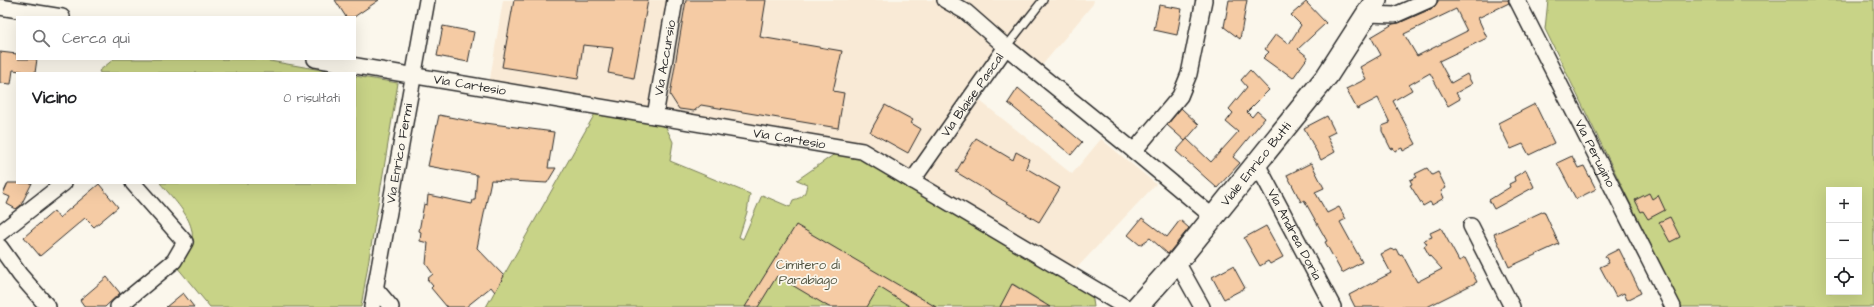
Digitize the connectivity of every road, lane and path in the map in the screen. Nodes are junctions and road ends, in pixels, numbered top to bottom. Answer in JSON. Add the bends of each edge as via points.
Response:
{"nodes":[{"id":1,"x":427,"y":0,"type":"edge"},
{"id":2,"x":675,"y":0,"type":"edge"},
{"id":3,"x":945,"y":0,"type":"edge"},
{"id":4,"x":1043,"y":0,"type":"edge"},
{"id":5,"x":1204,"y":0,"type":"edge"},
{"id":6,"x":1429,"y":0,"type":"edge"},
{"id":7,"x":1517,"y":0,"type":"edge"},
{"id":8,"x":1371,"y":5,"type":"edge"},
{"id":9,"x":0,"y":7,"type":"edge"},
{"id":10,"x":56,"y":16,"type":"edge"},
{"id":11,"x":1006,"y":47,"type":"junction"},
{"id":12,"x":321,"y":60,"type":"edge"},
{"id":13,"x":414,"y":76,"type":"junction"},
{"id":14,"x":655,"y":116,"type":"junction"},
{"id":15,"x":1134,"y":151,"type":"junction"},
{"id":16,"x":1256,"y":162,"type":"junction"},
{"id":17,"x":912,"y":181,"type":"junction"},
{"id":18,"x":63,"y":184,"type":"edge"},
{"id":19,"x":134,"y":184,"type":"edge"},
{"id":20,"x":1213,"y":217,"type":"junction"},
{"id":21,"x":1471,"y":226,"type":"dead end"},
{"id":22,"x":0,"y":233,"type":"edge"},
{"id":23,"x":0,"y":248,"type":"edge"},
{"id":24,"x":1177,"y":262,"type":"junction"},
{"id":25,"x":375,"y":288,"type":"junction"},
{"id":26,"x":48,"y":307,"type":"edge"},
{"id":27,"x":118,"y":307,"type":"edge"},
{"id":28,"x":372,"y":307,"type":"edge"},
{"id":29,"x":392,"y":307,"type":"edge"},
{"id":30,"x":1125,"y":307,"type":"edge"},
{"id":31,"x":1137,"y":307,"type":"edge"},
{"id":32,"x":1202,"y":307,"type":"edge"},
{"id":33,"x":1333,"y":307,"type":"edge"},
{"id":34,"x":1512,"y":307,"type":"edge"},
{"id":35,"x":1674,"y":307,"type":"edge"}],
"edges":[{"from":1,"to":13,"type":"street","name":"Via Enrico Fermi"},
{"from":2,"to":14,"type":"street","name":"Via Accursio"},
{"from":3,"to":11,"type":"street","via":[[966,12]]},
{"from":4,"to":11,"type":"lane"},
{"from":5,"to":15,"type":"street","via":[[1189,74],[1180,96]]},
{"from":6,"to":8,"type":"street","via":[[1395,15]]},
{"from":7,"to":35,"type":"street","name":"Via Perugino"},
{"from":8,"to":16,"type":"street","name":"Viale Enrico Butti","via":[[1327,76]]},
{"from":9,"to":10,"type":"street"},
{"from":11,"to":15,"type":"street","name":"Via Blaise Pascal"},
{"from":11,"to":17,"type":"street","name":"Via Blaise Pascal"},
{"from":12,"to":13,"type":"street","name":"Via Cartesio"},
{"from":13,"to":14,"type":"street","name":"Via Cartesio"},
{"from":13,"to":25,"type":"street","name":"Via Enrico Fermi"},
{"from":14,"to":17,"type":"street","name":"Via Cartesio","via":[[862,151]]},
{"from":15,"to":20,"type":"street","name":"Via Blaise Pascal"},
{"from":16,"to":20,"type":"street","name":"Viale Enrico Butti"},
{"from":16,"to":33,"type":"street","name":"Via Andrea Doria"},
{"from":17,"to":30,"type":"street","name":"Via Cartesio"},
{"from":18,"to":22,"type":"street"},
{"from":19,"to":27,"type":"street","via":[[185,242],[174,261]]},
{"from":20,"to":24,"type":"street","name":"Viale Enrico Butti"},
{"from":21,"to":34,"type":"street"},
{"from":23,"to":26,"type":"street"},
{"from":24,"to":31,"type":"street","name":"Viale Enrico Butti"},
{"from":24,"to":32,"type":"street"},
{"from":25,"to":28,"type":"street","name":"Via Enrico Fermi"},
{"from":25,"to":29,"type":"street"}]}
